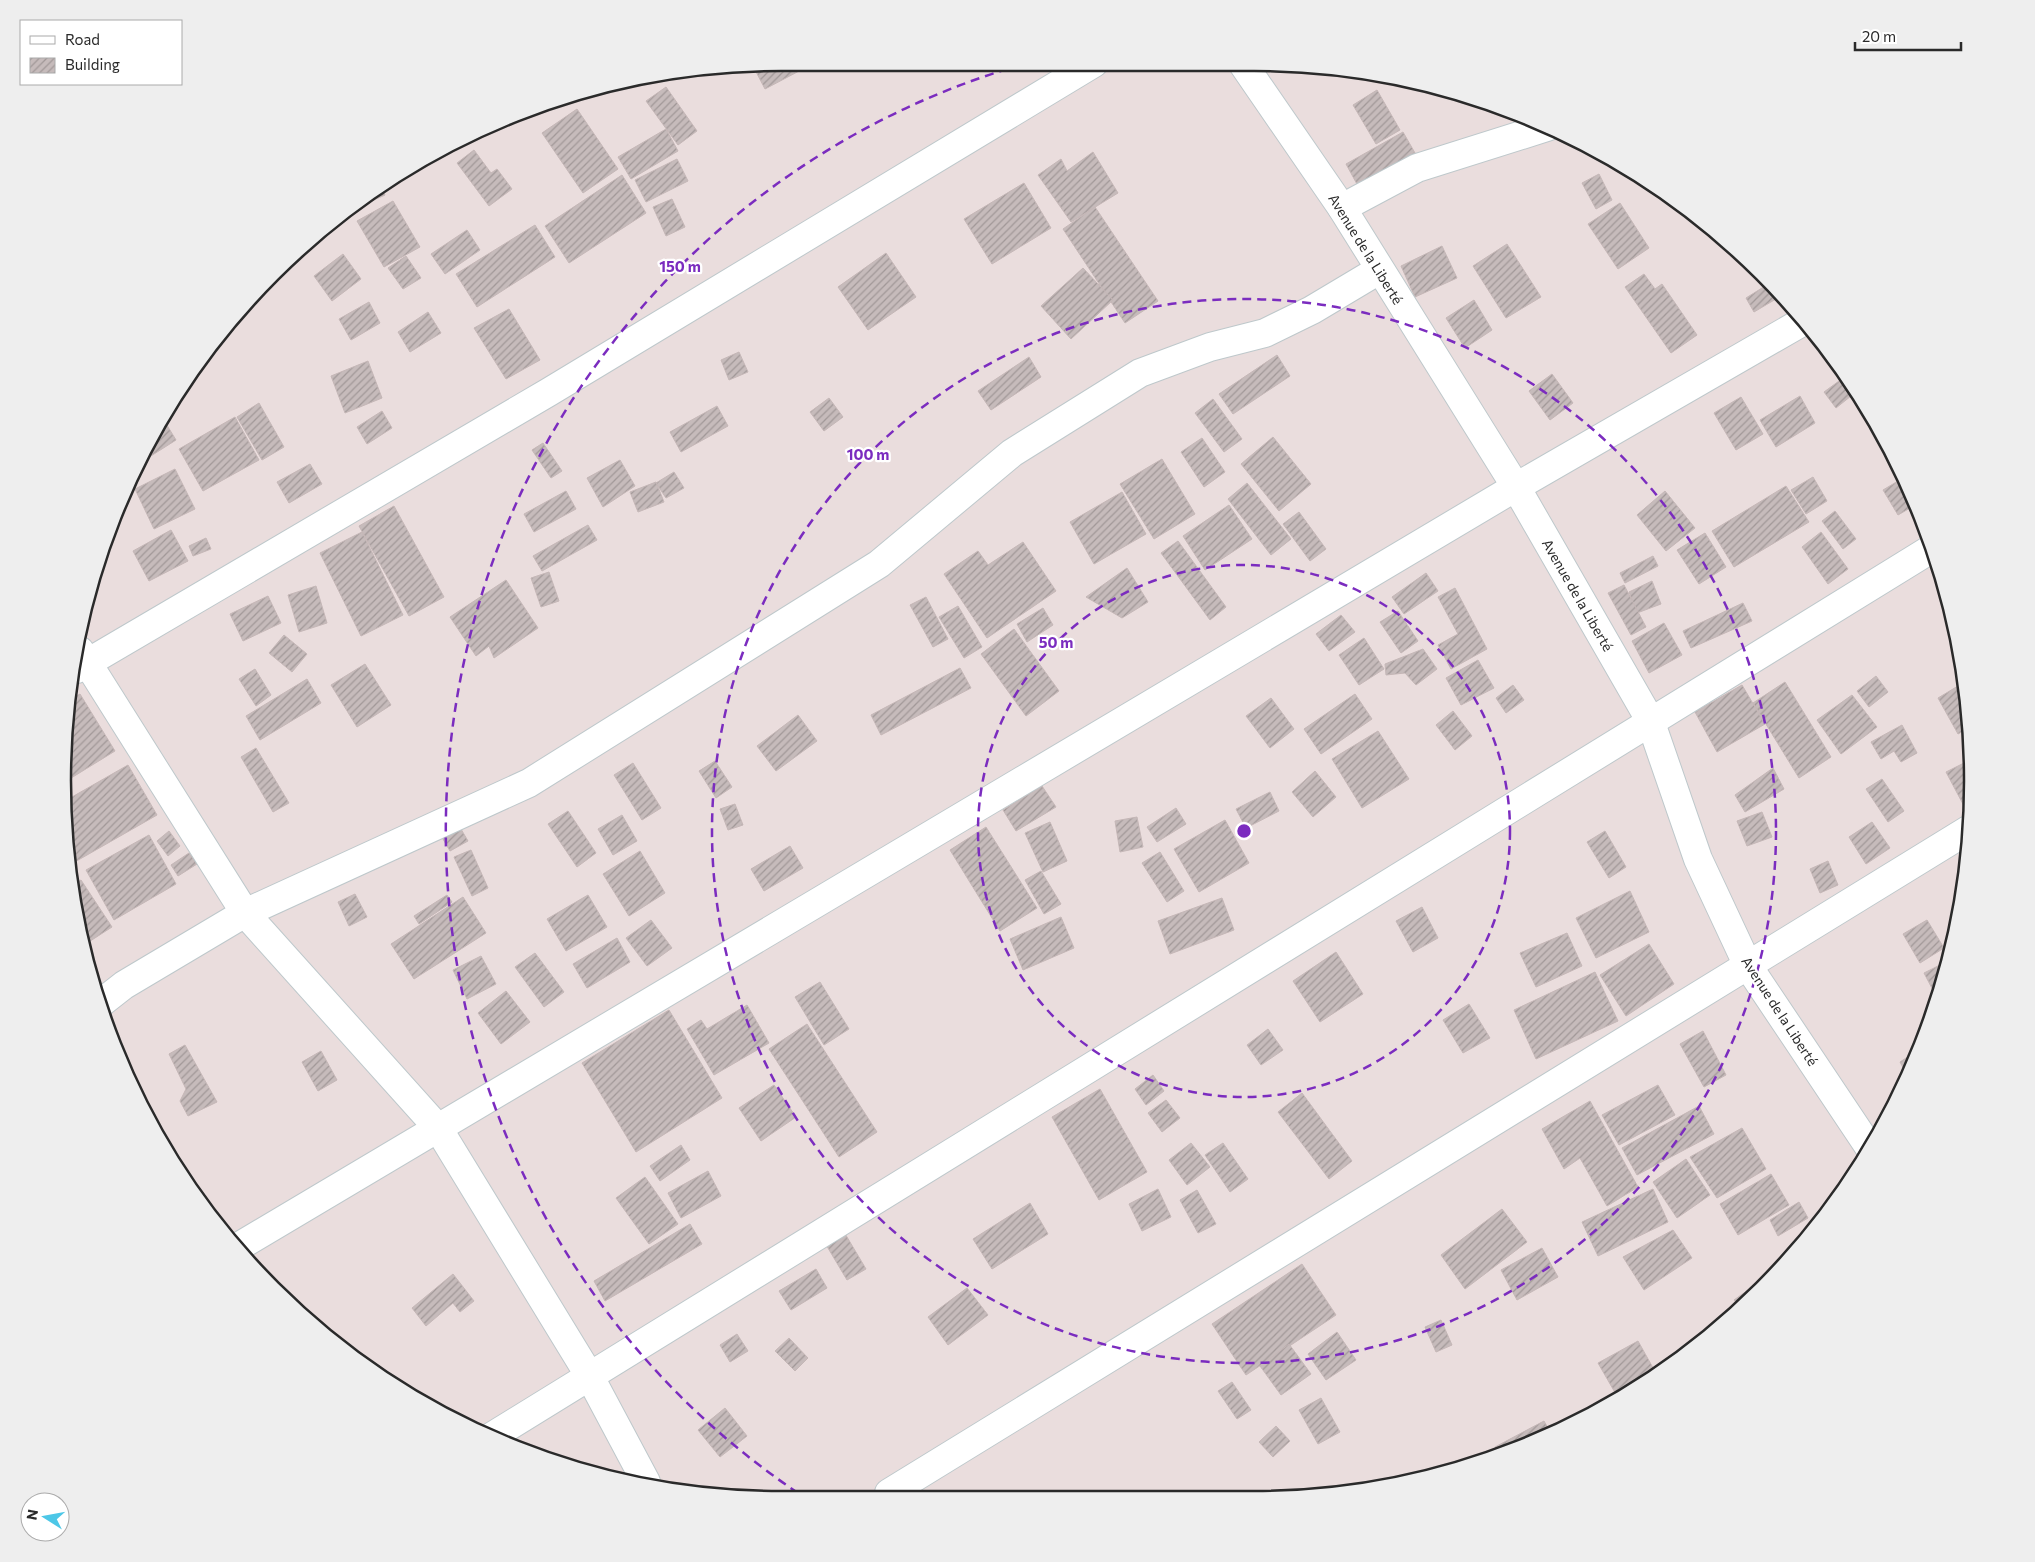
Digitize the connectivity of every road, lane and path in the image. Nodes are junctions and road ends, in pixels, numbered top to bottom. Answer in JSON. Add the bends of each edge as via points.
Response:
{"nodes":[{"id":1,"x":1081,"y":71,"type":"edge"},
{"id":2,"x":1248,"y":71,"type":"edge"},
{"id":3,"x":1537,"y":130,"type":"edge"},
{"id":4,"x":1342,"y":208,"type":"junction"},
{"id":5,"x":1379,"y":270,"type":"junction"},
{"id":6,"x":1797,"y":325,"type":"edge"},
{"id":7,"x":1516,"y":487,"type":"junction"},
{"id":8,"x":1925,"y":551,"type":"edge"},
{"id":9,"x":82,"y":660,"type":"edge"},
{"id":10,"x":82,"y":662,"type":"edge"},
{"id":11,"x":1650,"y":720,"type":"junction"},
{"id":12,"x":1961,"y":834,"type":"edge"},
{"id":13,"x":245,"y":913,"type":"junction"},
{"id":14,"x":1748,"y":966,"type":"junction"},
{"id":15,"x":106,"y":999,"type":"edge"},
{"id":16,"x":438,"y":1128,"type":"junction"},
{"id":17,"x":1865,"y":1142,"type":"edge"},
{"id":18,"x":243,"y":1244,"type":"edge"},
{"id":19,"x":589,"y":1375,"type":"junction"},
{"id":20,"x":499,"y":1432,"type":"edge"},
{"id":21,"x":643,"y":1477,"type":"edge"},
{"id":22,"x":892,"y":1491,"type":"edge"}],
"edges":[{"from":1,"to":9,"type":"street","via":[[540,397]]},
{"from":2,"to":4,"type":"street","name":"Avenue de la Liberté"},
{"from":3,"to":4,"type":"street","via":[[1417,168]]},
{"from":4,"to":5,"type":"street","name":"Avenue de la Liberté"},
{"from":5,"to":7,"type":"street","name":"Avenue de la Liberté"},
{"from":5,"to":13,"type":"street","via":[[1312,310],[1265,333],[1210,347],[1140,373],[1012,453],[879,564],[529,783]]},
{"from":6,"to":7,"type":"street"},
{"from":7,"to":11,"type":"street","name":"Avenue de la Liberté"},
{"from":7,"to":16,"type":"street"},
{"from":8,"to":11,"type":"street"},
{"from":10,"to":13,"type":"street"},
{"from":11,"to":14,"type":"street","name":"Avenue de la Liberté","via":[[1698,859]]},
{"from":11,"to":19,"type":"street"},
{"from":12,"to":14,"type":"street"},
{"from":13,"to":15,"type":"street"},
{"from":13,"to":16,"type":"street"},
{"from":14,"to":17,"type":"street","name":"Avenue de la Liberté"},
{"from":14,"to":22,"type":"street"},
{"from":16,"to":18,"type":"street"},
{"from":16,"to":19,"type":"street"},
{"from":19,"to":20,"type":"street"},
{"from":19,"to":21,"type":"street"}]}
